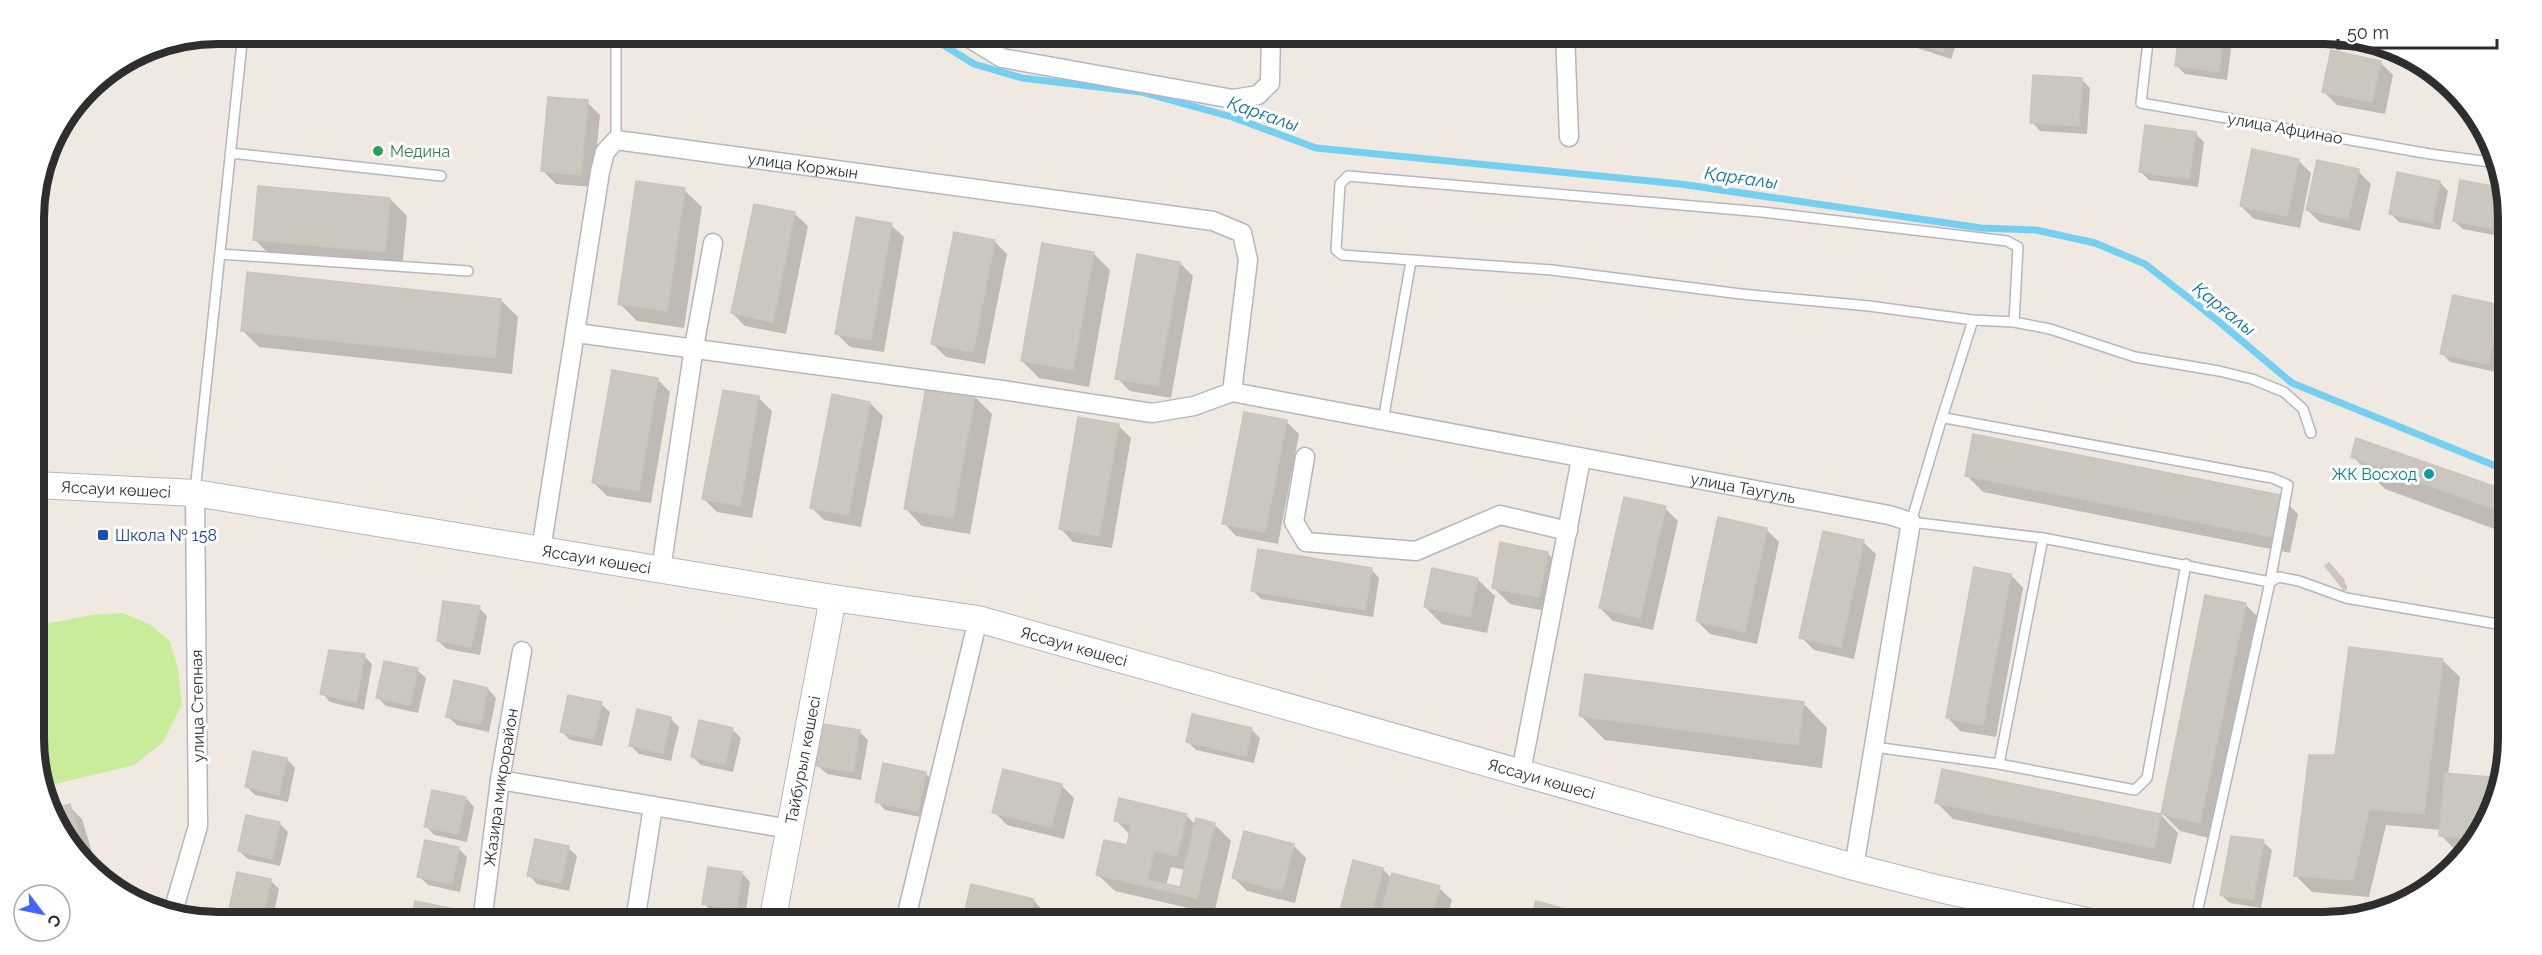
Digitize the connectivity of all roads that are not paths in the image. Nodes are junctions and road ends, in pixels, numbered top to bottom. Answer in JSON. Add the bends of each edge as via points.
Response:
{"nodes":[{"id":1,"x":242,"y":44,"type":"edge"},
{"id":2,"x":616,"y":44,"type":"edge"},
{"id":3,"x":980,"y":44,"type":"edge"},
{"id":4,"x":1271,"y":44,"type":"edge"},
{"id":5,"x":1565,"y":44,"type":"edge"},
{"id":6,"x":2148,"y":44,"type":"edge"},
{"id":7,"x":1569,"y":137,"type":"dead end"},
{"id":8,"x":616,"y":140,"type":"junction"},
{"id":9,"x":230,"y":153,"type":"junction"},
{"id":10,"x":2489,"y":162,"type":"edge"},
{"id":11,"x":441,"y":176,"type":"dead end"},
{"id":12,"x":713,"y":243,"type":"dead end"},
{"id":13,"x":220,"y":254,"type":"junction"},
{"id":14,"x":1411,"y":261,"type":"junction"},
{"id":15,"x":468,"y":270,"type":"dead end"},
{"id":16,"x":1973,"y":320,"type":"junction"},
{"id":17,"x":2014,"y":322,"type":"junction"},
{"id":18,"x":576,"y":333,"type":"junction"},
{"id":19,"x":694,"y":347,"type":"junction"},
{"id":20,"x":1232,"y":392,"type":"junction"},
{"id":21,"x":1383,"y":421,"type":"junction"},
{"id":22,"x":1941,"y":421,"type":"junction"},
{"id":23,"x":2311,"y":433,"type":"dead end"},
{"id":24,"x":1305,"y":457,"type":"dead end"},
{"id":25,"x":1581,"y":459,"type":"junction"},
{"id":26,"x":44,"y":485,"type":"edge"},
{"id":27,"x":195,"y":493,"type":"junction"},
{"id":28,"x":1911,"y":522,"type":"junction"},
{"id":29,"x":1569,"y":531,"type":"junction"},
{"id":30,"x":2043,"y":538,"type":"junction"},
{"id":31,"x":541,"y":550,"type":"junction"},
{"id":32,"x":2186,"y":564,"type":"junction"},
{"id":33,"x":661,"y":569,"type":"junction"},
{"id":34,"x":2270,"y":582,"type":"junction"},
{"id":35,"x":832,"y":598,"type":"junction"},
{"id":36,"x":978,"y":619,"type":"junction"},
{"id":37,"x":2498,"y":624,"type":"edge"},
{"id":38,"x":522,"y":651,"type":"dead end"},
{"id":39,"x":1874,"y":747,"type":"junction"},
{"id":40,"x":1999,"y":764,"type":"junction"},
{"id":41,"x":1521,"y":772,"type":"junction"},
{"id":42,"x":500,"y":780,"type":"junction"},
{"id":43,"x":653,"y":806,"type":"junction"},
{"id":44,"x":789,"y":829,"type":"junction"},
{"id":45,"x":1854,"y":867,"type":"junction"},
{"id":46,"x":175,"y":906,"type":"edge"},
{"id":47,"x":2040,"y":911,"type":"edge"},
{"id":48,"x":2197,"y":911,"type":"edge"},
{"id":49,"x":483,"y":912,"type":"edge"},
{"id":50,"x":637,"y":912,"type":"edge"},
{"id":51,"x":774,"y":912,"type":"edge"},
{"id":52,"x":907,"y":912,"type":"edge"}],
"edges":[{"from":1,"to":9,"type":"lane"},
{"from":2,"to":8,"type":"lane"},
{"from":3,"to":4,"type":"street","via":[[1002,58],[1233,99],[1258,95],[1270,83]]},
{"from":5,"to":7,"type":"street"},
{"from":6,"to":10,"type":"lane","name":"улица Афцинао","via":[[2141,103]]},
{"from":8,"to":18,"type":"street","via":[[605,152],[600,172]]},
{"from":8,"to":20,"type":"street","name":"улица Коржын","via":[[1213,220],[1242,233],[1248,260]]},
{"from":9,"to":11,"type":"lane"},
{"from":9,"to":13,"type":"lane"},
{"from":12,"to":19,"type":"street"},
{"from":13,"to":15,"type":"lane"},
{"from":13,"to":27,"type":"lane"},
{"from":14,"to":16,"type":"lane","via":[[1552,270]]},
{"from":14,"to":17,"type":"lane","via":[[1342,255],[1336,250],[1340,184],[1348,176],[1762,212],[2007,241],[2018,247]]},
{"from":14,"to":21,"type":"lane"},
{"from":16,"to":17,"type":"lane"},
{"from":16,"to":22,"type":"lane"},
{"from":17,"to":23,"type":"lane","via":[[2050,329],[2135,357],[2252,379],[2284,392],[2303,409]]},
{"from":18,"to":19,"type":"street"},
{"from":18,"to":31,"type":"street"},
{"from":19,"to":20,"type":"street","via":[[1152,413],[1194,406]]},
{"from":19,"to":33,"type":"street"},
{"from":20,"to":21,"type":"street","name":"улица Таугуль"},
{"from":21,"to":25,"type":"street","name":"улица Таугуль"},
{"from":22,"to":28,"type":"lane"},
{"from":22,"to":34,"type":"lane","via":[[1945,418],[2272,478],[2288,485]]},
{"from":24,"to":29,"type":"street","via":[[1294,522],[1306,542],[1416,551],[1500,515]]},
{"from":25,"to":28,"type":"street","name":"улица Таугуль"},
{"from":25,"to":29,"type":"street"},
{"from":26,"to":27,"type":"main road","name":"Яссауи көшесі"},
{"from":27,"to":31,"type":"main road","name":"Яссауи көшесі"},
{"from":27,"to":46,"type":"street","name":"улица Степная","via":[[198,826]]},
{"from":28,"to":30,"type":"lane"},
{"from":28,"to":39,"type":"street"},
{"from":29,"to":41,"type":"street"},
{"from":30,"to":32,"type":"lane"},
{"from":30,"to":40,"type":"lane"},
{"from":31,"to":33,"type":"main road","name":"Яссауи көшесі"},
{"from":32,"to":34,"type":"lane"},
{"from":32,"to":40,"type":"lane","via":[[2147,778],[2135,790]]},
{"from":33,"to":35,"type":"main road","name":"Яссауи көшесі"},
{"from":34,"to":37,"type":"lane","via":[[2279,577],[2346,598]]},
{"from":34,"to":48,"type":"lane"},
{"from":35,"to":36,"type":"main road","name":"Яссауи көшесі"},
{"from":35,"to":44,"type":"main road","name":"Тайбурыл көшесі"},
{"from":36,"to":41,"type":"main road","name":"Яссауи көшесі"},
{"from":36,"to":52,"type":"street"},
{"from":38,"to":42,"type":"street","name":"Жазира микрорайон"},
{"from":39,"to":40,"type":"lane"},
{"from":39,"to":45,"type":"street"},
{"from":41,"to":45,"type":"main road","name":"Яссауи көшесі"},
{"from":42,"to":43,"type":"street"},
{"from":42,"to":49,"type":"street","name":"Жазира микрорайон"},
{"from":43,"to":44,"type":"street"},
{"from":43,"to":50,"type":"street"},
{"from":44,"to":51,"type":"main road","name":"Тайбурыл көшесі"},
{"from":45,"to":47,"type":"main road","name":"Яссауи көшесі"}]}
